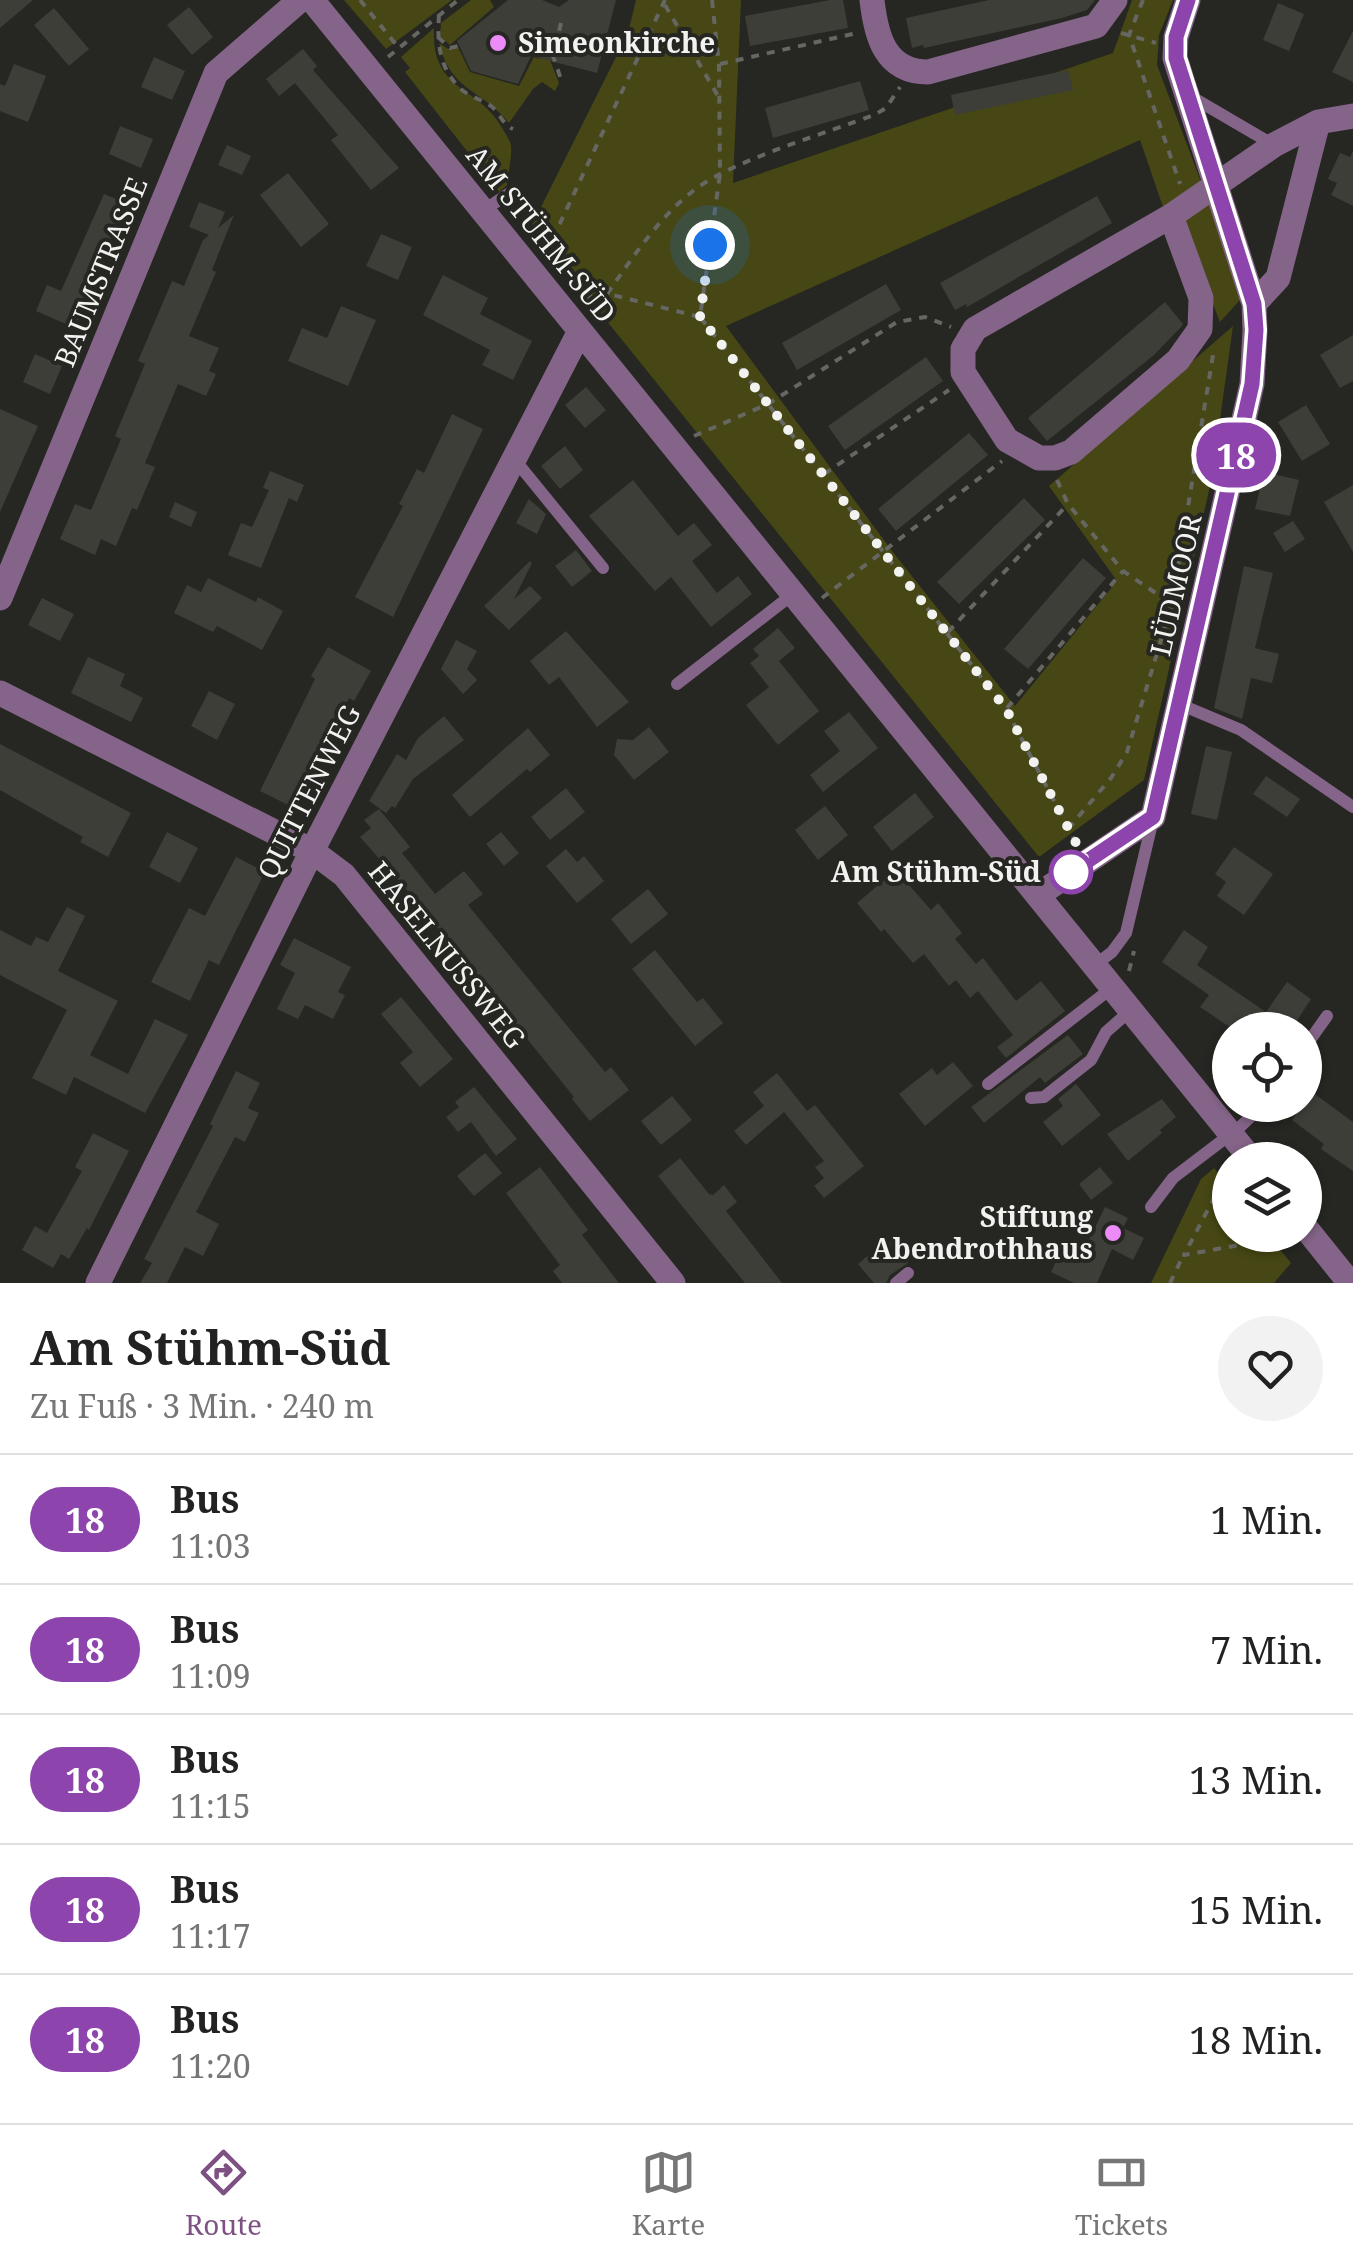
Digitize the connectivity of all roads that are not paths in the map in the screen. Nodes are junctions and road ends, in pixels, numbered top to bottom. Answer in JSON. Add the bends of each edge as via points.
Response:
{"nodes":[{"id":1,"x":300,"y":0,"type":"edge"},
{"id":2,"x":312,"y":0,"type":"edge"},
{"id":3,"x":872,"y":0,"type":"edge"},
{"id":4,"x":1114,"y":0,"type":"edge"},
{"id":5,"x":1188,"y":0,"type":"edge"},
{"id":6,"x":1184,"y":93,"type":"junction"},
{"id":7,"x":1353,"y":116,"type":"edge"},
{"id":8,"x":1318,"y":122,"type":"junction"},
{"id":9,"x":1274,"y":146,"type":"junction"},
{"id":10,"x":1215,"y":186,"type":"junction"},
{"id":11,"x":514,"y":190,"type":"dead end"},
{"id":12,"x":484,"y":210,"type":"junction"},
{"id":13,"x":1171,"y":216,"type":"junction"},
{"id":14,"x":1254,"y":304,"type":"junction"},
{"id":15,"x":580,"y":331,"type":"junction"},
{"id":16,"x":515,"y":460,"type":"junction"},
{"id":17,"x":603,"y":568,"type":"dead end"},
{"id":18,"x":0,"y":598,"type":"edge"},
{"id":19,"x":800,"y":602,"type":"junction"},
{"id":20,"x":677,"y":684,"type":"dead end"},
{"id":21,"x":0,"y":692,"type":"edge"},
{"id":22,"x":1179,"y":704,"type":"junction"},
{"id":23,"x":1353,"y":807,"type":"edge"},
{"id":24,"x":1153,"y":817,"type":"junction"},
{"id":25,"x":312,"y":850,"type":"junction"},
{"id":26,"x":1038,"y":895,"type":"junction"},
{"id":27,"x":1095,"y":965,"type":"junction"},
{"id":28,"x":1120,"y":984,"type":"junction"},
{"id":29,"x":1131,"y":1010,"type":"junction"},
{"id":30,"x":1327,"y":1016,"type":"dead end"},
{"id":31,"x":1322,"y":1023,"type":"edge"},
{"id":32,"x":988,"y":1084,"type":"dead end"},
{"id":33,"x":1030,"y":1098,"type":"dead end"},
{"id":34,"x":1245,"y":1122,"type":"edge"},
{"id":35,"x":1232,"y":1134,"type":"junction"},
{"id":36,"x":1238,"y":1142,"type":"edge"},
{"id":37,"x":1151,"y":1206,"type":"dead end"},
{"id":38,"x":1322,"y":1248,"type":"edge"},
{"id":39,"x":908,"y":1273,"type":"dead end"},
{"id":40,"x":98,"y":1283,"type":"edge"},
{"id":41,"x":673,"y":1283,"type":"edge"},
{"id":42,"x":896,"y":1283,"type":"edge"},
{"id":43,"x":1350,"y":1283,"type":"edge"}],
"edges":[{"from":1,"to":18,"type":"street","name":"BAUMSTRASSE","via":[[216,73]]},
{"from":2,"to":12,"type":"street","name":"AM STÜHM-SÜD"},
{"from":3,"to":4,"type":"street","via":[[889,56],[928,72],[1096,26]]},
{"from":5,"to":6,"type":"street","name":"LÜDMOOR","via":[[1175,48]]},
{"from":6,"to":9,"type":"lane"},
{"from":6,"to":10,"type":"street","name":"LÜDMOOR"},
{"from":7,"to":8,"type":"street"},
{"from":8,"to":9,"type":"street"},
{"from":8,"to":14,"type":"street","via":[[1278,278]]},
{"from":9,"to":10,"type":"street"},
{"from":10,"to":13,"type":"street"},
{"from":10,"to":14,"type":"street","name":"LÜDMOOR"},
{"from":11,"to":12,"type":"lane"},
{"from":12,"to":15,"type":"street","name":"AM STÜHM-SÜD"},
{"from":13,"to":13,"type":"street","via":[[986,320],[969,336],[965,378],[1014,446],[1046,458],[1070,452],[1196,339],[1201,298]]},
{"from":14,"to":22,"type":"street","name":"LÜDMOOR","via":[[1252,384]]},
{"from":15,"to":16,"type":"street","name":"QUITTENWEG"},
{"from":15,"to":19,"type":"street","name":"AM STÜHM-SÜD"},
{"from":16,"to":17,"type":"lane"},
{"from":16,"to":25,"type":"street","name":"QUITTENWEG"},
{"from":19,"to":20,"type":"lane"},
{"from":19,"to":26,"type":"street","name":"AM STÜHM-SÜD"},
{"from":21,"to":25,"type":"street","name":"HASELNUSSWEG"},
{"from":22,"to":23,"type":"lane","via":[[1240,730]]},
{"from":22,"to":24,"type":"street","name":"LÜDMOOR"},
{"from":24,"to":26,"type":"street"},
{"from":24,"to":27,"type":"lane","via":[[1126,934]]},
{"from":25,"to":40,"type":"street","name":"QUITTENWEG"},
{"from":25,"to":41,"type":"street","name":"HASELNUSSWEG","via":[[344,875]]},
{"from":26,"to":27,"type":"street","name":"AM STÜHM-SÜD"},
{"from":27,"to":28,"type":"street","name":"AM STÜHM-SÜD"},
{"from":28,"to":29,"type":"street","name":"AM STÜHM-SÜD"},
{"from":28,"to":32,"type":"lane"},
{"from":29,"to":33,"type":"lane","via":[[1106,1032],[1091,1060],[1044,1096]]},
{"from":29,"to":35,"type":"street","name":"AM STÜHM-SÜD"},
{"from":30,"to":31,"type":"lane"},
{"from":34,"to":35,"type":"lane"},
{"from":35,"to":36,"type":"street","name":"AM STÜHM-SÜD"},
{"from":35,"to":37,"type":"lane","via":[[1173,1178]]},
{"from":38,"to":43,"type":"street"},
{"from":39,"to":42,"type":"lane"}]}
